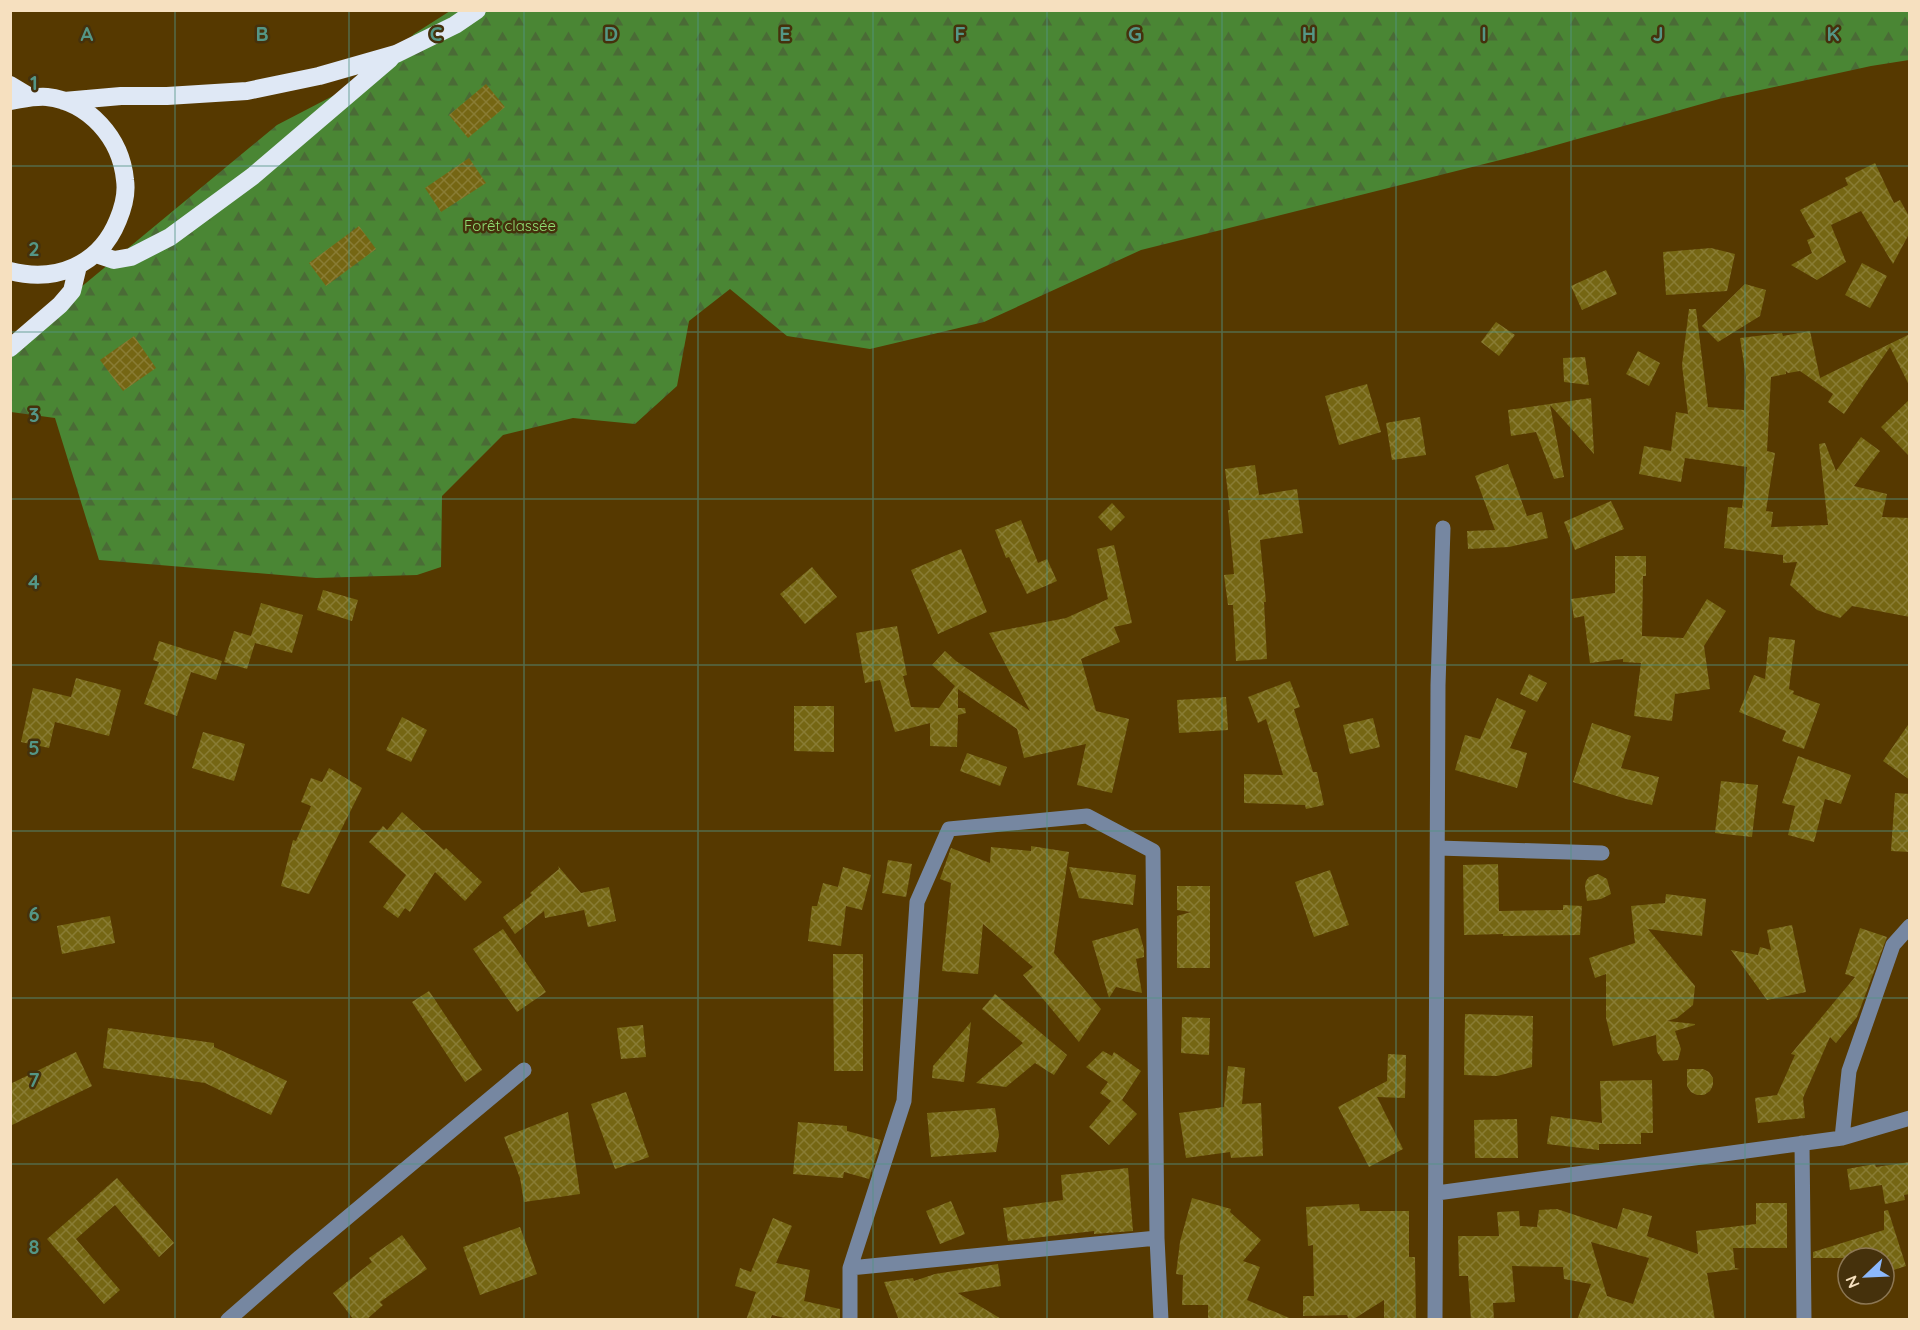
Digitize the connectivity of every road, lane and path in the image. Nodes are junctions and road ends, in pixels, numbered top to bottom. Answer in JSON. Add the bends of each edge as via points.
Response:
{"nodes":[{"id":1,"x":477,"y":10,"type":"edge"},
{"id":2,"x":396,"y":54,"type":"junction"},
{"id":3,"x":10,"y":85,"type":"edge"},
{"id":4,"x":30,"y":97,"type":"junction"},
{"id":5,"x":64,"y":101,"type":"junction"},
{"id":6,"x":10,"y":102,"type":"edge"},
{"id":7,"x":96,"y":254,"type":"junction"},
{"id":8,"x":78,"y":266,"type":"junction"},
{"id":9,"x":10,"y":271,"type":"edge"},
{"id":10,"x":10,"y":348,"type":"edge"},
{"id":11,"x":1443,"y":528,"type":"dead end"},
{"id":12,"x":1438,"y":848,"type":"junction"},
{"id":13,"x":1602,"y":854,"type":"dead end"},
{"id":14,"x":1910,"y":926,"type":"edge"},
{"id":15,"x":524,"y":1070,"type":"dead end"},
{"id":16,"x":1910,"y":1118,"type":"edge"},
{"id":17,"x":1842,"y":1138,"type":"junction"},
{"id":18,"x":1803,"y":1143,"type":"junction"},
{"id":19,"x":1437,"y":1193,"type":"junction"},
{"id":20,"x":1157,"y":1238,"type":"junction"},
{"id":21,"x":850,"y":1268,"type":"junction"},
{"id":22,"x":228,"y":1320,"type":"edge"},
{"id":23,"x":849,"y":1320,"type":"edge"},
{"id":24,"x":1161,"y":1320,"type":"edge"},
{"id":25,"x":1435,"y":1320,"type":"edge"},
{"id":26,"x":1804,"y":1320,"type":"edge"}],
"edges":[{"from":1,"to":2,"type":"highway"},
{"from":2,"to":5,"type":"highway","via":[[247,91]]},
{"from":2,"to":7,"type":"highway","via":[[253,176],[170,237],[131,257],[114,260]]},
{"from":3,"to":4,"type":"highway"},
{"from":4,"to":5,"type":"highway"},
{"from":4,"to":6,"type":"highway"},
{"from":5,"to":7,"type":"highway","via":[[88,113],[107,132],[120,155],[126,182],[123,208],[113,233]]},
{"from":7,"to":8,"type":"highway"},
{"from":8,"to":9,"type":"highway","via":[[53,274]]},
{"from":8,"to":10,"type":"highway","via":[[72,291]]},
{"from":11,"to":12,"type":"street"},
{"from":12,"to":13,"type":"street"},
{"from":12,"to":19,"type":"street"},
{"from":14,"to":17,"type":"street","via":[[1893,945],[1849,1071]]},
{"from":15,"to":22,"type":"street"},
{"from":16,"to":17,"type":"street"},
{"from":17,"to":18,"type":"street"},
{"from":18,"to":19,"type":"street"},
{"from":18,"to":26,"type":"street"},
{"from":19,"to":25,"type":"street"},
{"from":20,"to":21,"type":"street"},
{"from":20,"to":21,"type":"street","via":[[1153,850],[1087,816],[949,829],[917,902],[904,1101]]},
{"from":20,"to":24,"type":"street"},
{"from":21,"to":23,"type":"street"}]}
